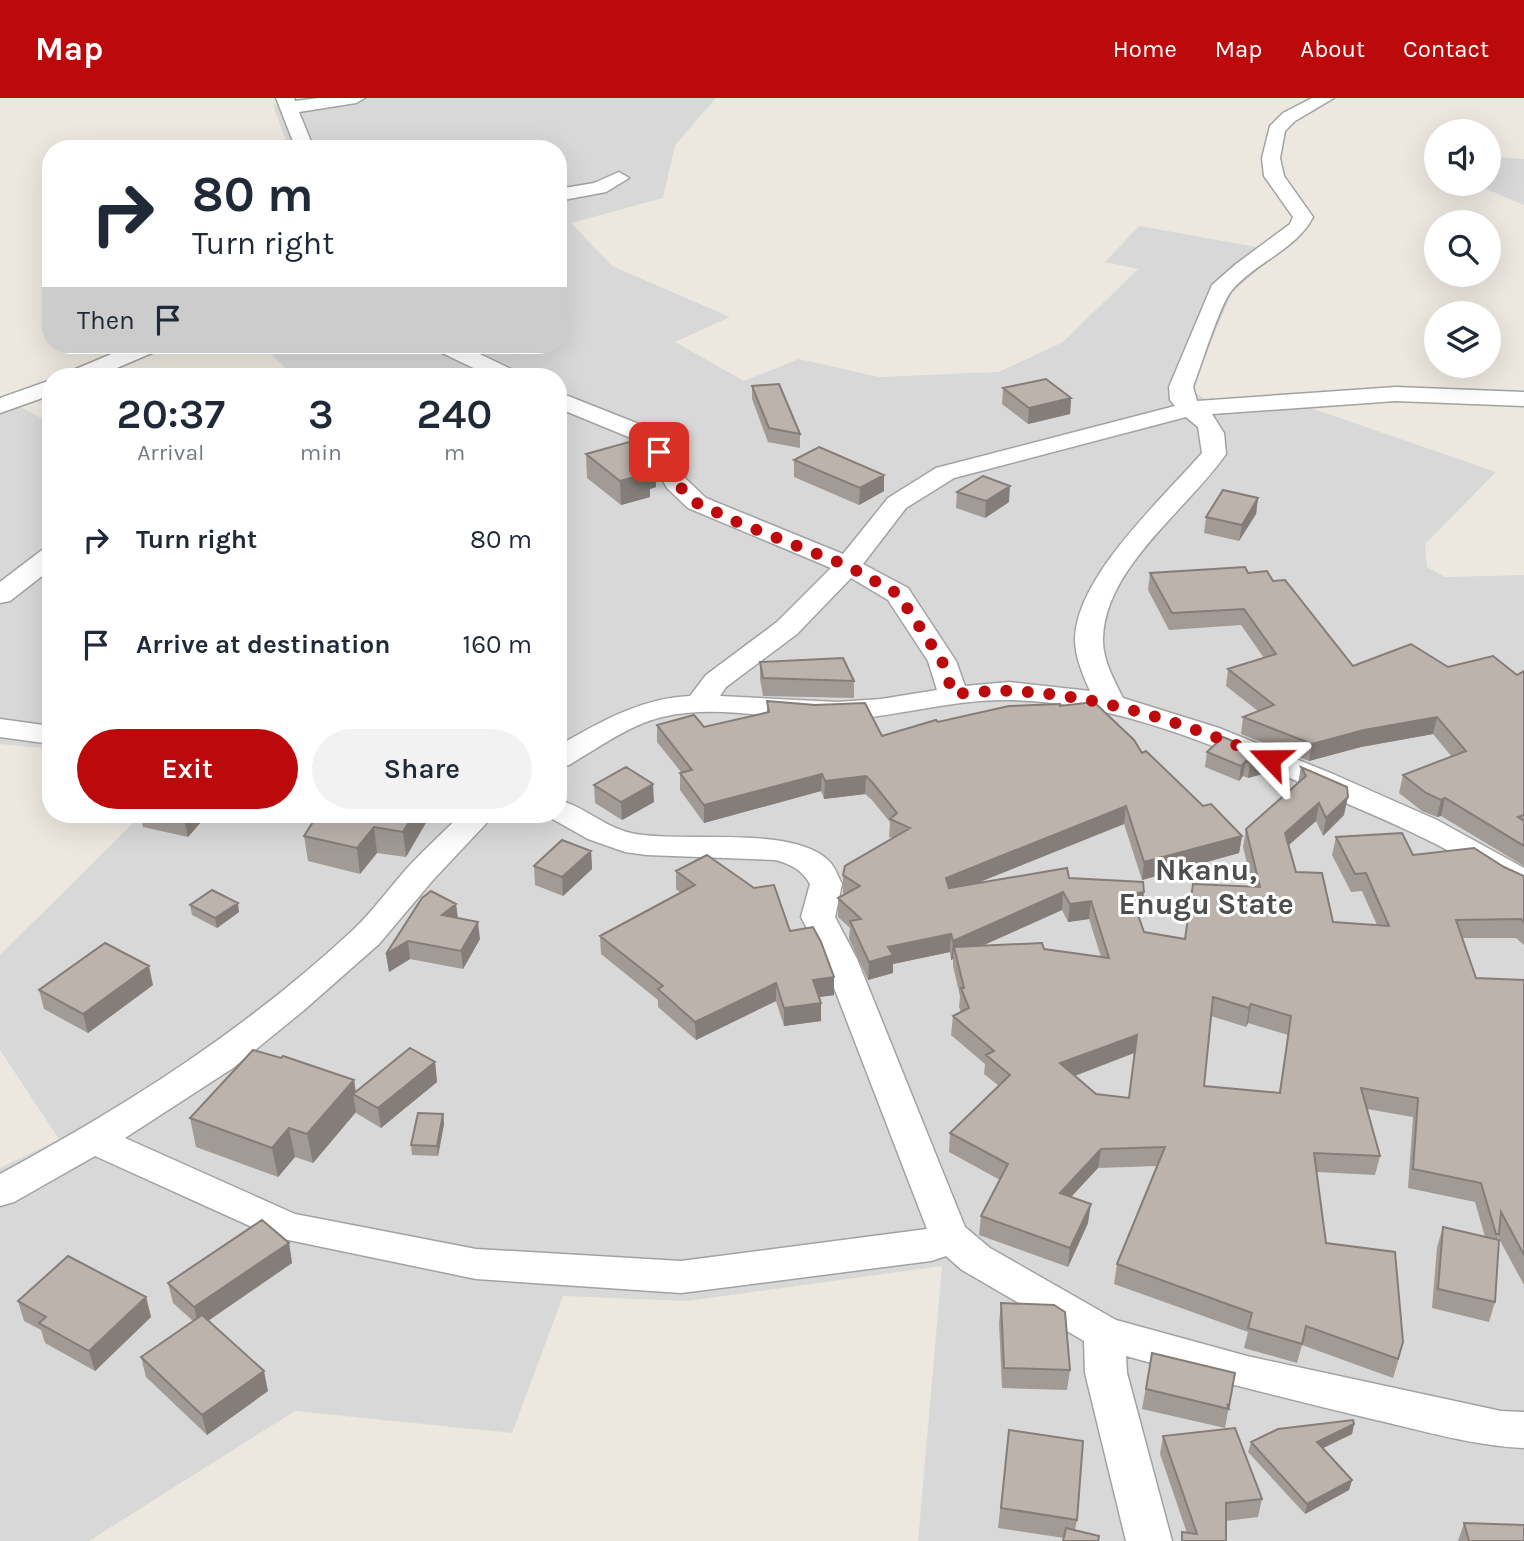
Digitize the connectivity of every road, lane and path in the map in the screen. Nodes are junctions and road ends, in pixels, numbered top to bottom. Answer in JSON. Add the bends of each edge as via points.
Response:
{"nodes":[{"id":1,"x":356,"y":98,"type":"edge"},
{"id":2,"x":1325,"y":98,"type":"edge"},
{"id":3,"x":286,"y":103,"type":"edge"},
{"id":4,"x":301,"y":140,"type":"edge"},
{"id":5,"x":619,"y":178,"type":"dead end"},
{"id":6,"x":567,"y":193,"type":"edge"},
{"id":7,"x":130,"y":354,"type":"edge"},
{"id":8,"x":462,"y":354,"type":"edge"},
{"id":9,"x":98,"y":368,"type":"edge"},
{"id":10,"x":491,"y":368,"type":"edge"},
{"id":11,"x":42,"y":390,"type":"edge"},
{"id":12,"x":1524,"y":399,"type":"edge"},
{"id":13,"x":567,"y":403,"type":"edge"},
{"id":14,"x":0,"y":406,"type":"edge"},
{"id":15,"x":1190,"y":409,"type":"junction"},
{"id":16,"x":42,"y":563,"type":"edge"},
{"id":17,"x":848,"y":566,"type":"junction"},
{"id":18,"x":0,"y":595,"type":"edge"},
{"id":19,"x":953,"y":694,"type":"junction"},
{"id":20,"x":1111,"y":704,"type":"junction"},
{"id":21,"x":698,"y":705,"type":"junction"},
{"id":22,"x":0,"y":729,"type":"edge"},
{"id":23,"x":42,"y":734,"type":"edge"},
{"id":24,"x":567,"y":754,"type":"edge"},
{"id":25,"x":567,"y":814,"type":"edge"},
{"id":26,"x":470,"y":823,"type":"edge"},
{"id":27,"x":1524,"y":883,"type":"edge"},
{"id":28,"x":94,"y":1140,"type":"junction"},
{"id":29,"x":0,"y":1192,"type":"edge"},
{"id":30,"x":949,"y":1235,"type":"junction"},
{"id":31,"x":1104,"y":1333,"type":"junction"},
{"id":32,"x":1524,"y":1430,"type":"edge"},
{"id":33,"x":1149,"y":1541,"type":"edge"}],
"edges":[{"from":1,"to":3,"type":"street"},
{"from":2,"to":15,"type":"street","via":[[1289,117],[1276,130],[1273,176],[1303,217],[1298,227],[1220,290],[1181,387],[1182,400]]},
{"from":3,"to":4,"type":"street"},
{"from":5,"to":6,"type":"street","via":[[599,188]]},
{"from":7,"to":9,"type":"street"},
{"from":8,"to":10,"type":"street"},
{"from":11,"to":14,"type":"street"},
{"from":12,"to":15,"type":"street","via":[[1396,394]]},
{"from":13,"to":17,"type":"street","via":[[645,435],[676,483],[697,503]]},
{"from":15,"to":17,"type":"street","via":[[945,474],[897,503]]},
{"from":15,"to":20,"type":"street","via":[[1208,422],[1214,435],[1214,454],[1141,536],[1091,615],[1094,666]]},
{"from":16,"to":18,"type":"street"},
{"from":17,"to":19,"type":"street","via":[[898,594],[942,661]]},
{"from":17,"to":21,"type":"street","via":[[788,628],[716,681]]},
{"from":19,"to":20,"type":"street","via":[[1058,694]]},
{"from":19,"to":21,"type":"street","via":[[887,707],[819,711]]},
{"from":20,"to":27,"type":"street","via":[[1219,738],[1423,824]]},
{"from":21,"to":24,"type":"street","via":[[664,707],[641,715]]},
{"from":22,"to":23,"type":"street"},
{"from":25,"to":30,"type":"street","via":[[624,842],[668,849],[757,848],[789,854],[816,866],[826,884],[818,917],[840,959]]},
{"from":26,"to":28,"type":"street","via":[[367,936],[291,1003],[220,1059]]},
{"from":28,"to":29,"type":"street"},
{"from":28,"to":30,"type":"street","via":[[288,1227],[476,1264],[681,1277],[931,1246]]},
{"from":30,"to":31,"type":"street","via":[[976,1259]]},
{"from":31,"to":32,"type":"street","via":[[1287,1382]]},
{"from":31,"to":33,"type":"street","via":[[1106,1373]]}]}
